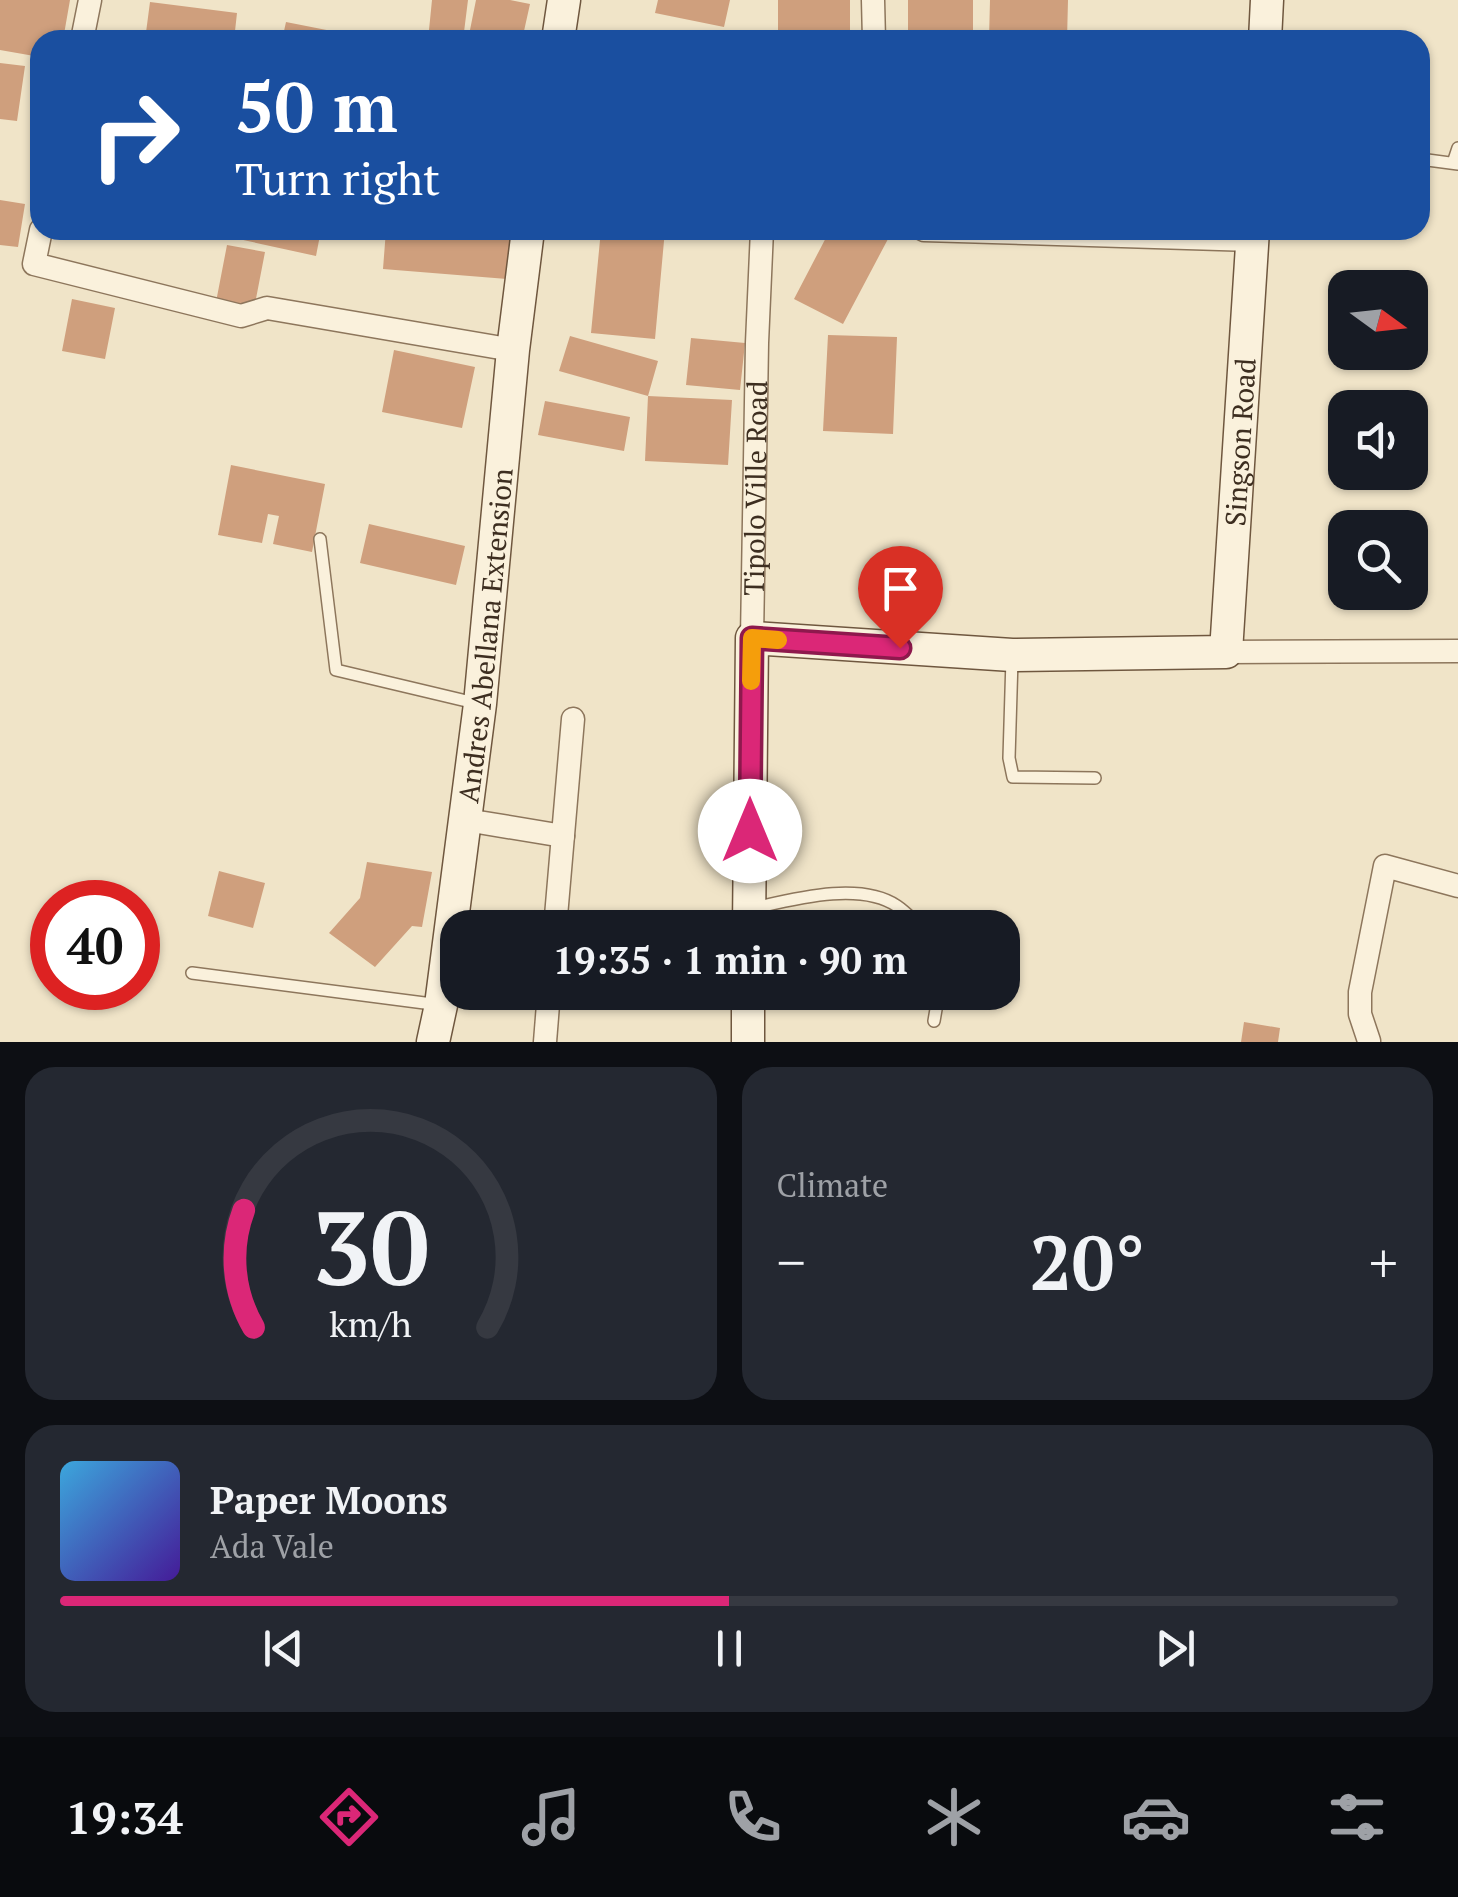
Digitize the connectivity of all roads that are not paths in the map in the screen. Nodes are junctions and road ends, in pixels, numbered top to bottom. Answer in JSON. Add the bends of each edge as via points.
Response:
{"nodes":[{"id":1,"x":90,"y":0,"type":"edge"},
{"id":2,"x":564,"y":0,"type":"edge"},
{"id":3,"x":873,"y":0,"type":"edge"},
{"id":4,"x":1267,"y":0,"type":"edge"},
{"id":5,"x":84,"y":30,"type":"edge"},
{"id":6,"x":560,"y":30,"type":"edge"},
{"id":7,"x":874,"y":30,"type":"edge"},
{"id":8,"x":1266,"y":30,"type":"edge"},
{"id":9,"x":1458,"y":148,"type":"edge"},
{"id":10,"x":1430,"y":161,"type":"edge"},
{"id":11,"x":1456,"y":164,"type":"edge"},
{"id":12,"x":39,"y":240,"type":"edge"},
{"id":13,"x":527,"y":240,"type":"edge"},
{"id":14,"x":762,"y":240,"type":"edge"},
{"id":15,"x":1253,"y":240,"type":"edge"},
{"id":16,"x":513,"y":350,"type":"junction"},
{"id":17,"x":320,"y":539,"type":"dead end"},
{"id":18,"x":752,"y":638,"type":"junction"},
{"id":19,"x":1458,"y":651,"type":"edge"},
{"id":20,"x":1226,"y":652,"type":"junction"},
{"id":21,"x":1012,"y":655,"type":"junction"},
{"id":22,"x":480,"y":704,"type":"junction"},
{"id":23,"x":573,"y":719,"type":"dead end"},
{"id":24,"x":1095,"y":778,"type":"dead end"},
{"id":25,"x":466,"y":820,"type":"junction"},
{"id":26,"x":562,"y":836,"type":"junction"},
{"id":27,"x":1458,"y":886,"type":"edge"},
{"id":28,"x":454,"y":910,"type":"edge"},
{"id":29,"x":556,"y":910,"type":"edge"},
{"id":30,"x":749,"y":910,"type":"edge"},
{"id":31,"x":772,"y":910,"type":"edge"},
{"id":32,"x":902,"y":910,"type":"edge"},
{"id":33,"x":192,"y":973,"type":"dead end"},
{"id":34,"x":440,"y":1005,"type":"edge"},
{"id":35,"x":440,"y":1010,"type":"edge"},
{"id":36,"x":548,"y":1010,"type":"edge"},
{"id":37,"x":748,"y":1010,"type":"edge"},
{"id":38,"x":936,"y":1010,"type":"edge"},
{"id":39,"x":934,"y":1021,"type":"dead end"},
{"id":40,"x":433,"y":1042,"type":"edge"},
{"id":41,"x":545,"y":1042,"type":"edge"},
{"id":42,"x":748,"y":1042,"type":"edge"},
{"id":43,"x":1369,"y":1042,"type":"edge"}],
"edges":[{"from":1,"to":5,"type":"street"},
{"from":2,"to":6,"type":"street"},
{"from":3,"to":7,"type":"street"},
{"from":4,"to":8,"type":"street"},
{"from":9,"to":11,"type":"lane"},
{"from":10,"to":11,"type":"lane"},
{"from":12,"to":16,"type":"street","via":[[34,264],[242,316],[267,308]]},
{"from":13,"to":16,"type":"street","name":"Andres Abellana Extension"},
{"from":14,"to":18,"type":"street","name":"Tipolo Ville Road"},
{"from":15,"to":20,"type":"street","name":"Singson Road"},
{"from":16,"to":22,"type":"street","name":"Andres Abellana Extension"},
{"from":17,"to":22,"type":"lane","via":[[336,670]]},
{"from":18,"to":21,"type":"street"},
{"from":18,"to":30,"type":"street","name":"Tipolo Ville Road"},
{"from":19,"to":20,"type":"street"},
{"from":20,"to":21,"type":"street"},
{"from":21,"to":24,"type":"lane","via":[[1013,776]]},
{"from":22,"to":25,"type":"street","name":"Andres Abellana Extension"},
{"from":23,"to":26,"type":"street"},
{"from":25,"to":26,"type":"street"},
{"from":25,"to":28,"type":"street","name":"Andres Abellana Extension"},
{"from":26,"to":29,"type":"street"},
{"from":27,"to":43,"type":"street","via":[[1385,866],[1360,992]]},
{"from":31,"to":32,"type":"lane","via":[[822,893],[879,897]]},
{"from":33,"to":34,"type":"lane"},
{"from":35,"to":40,"type":"street","name":"Andres Abellana Extension"},
{"from":36,"to":41,"type":"street"},
{"from":37,"to":42,"type":"street"},
{"from":38,"to":39,"type":"lane"}]}
